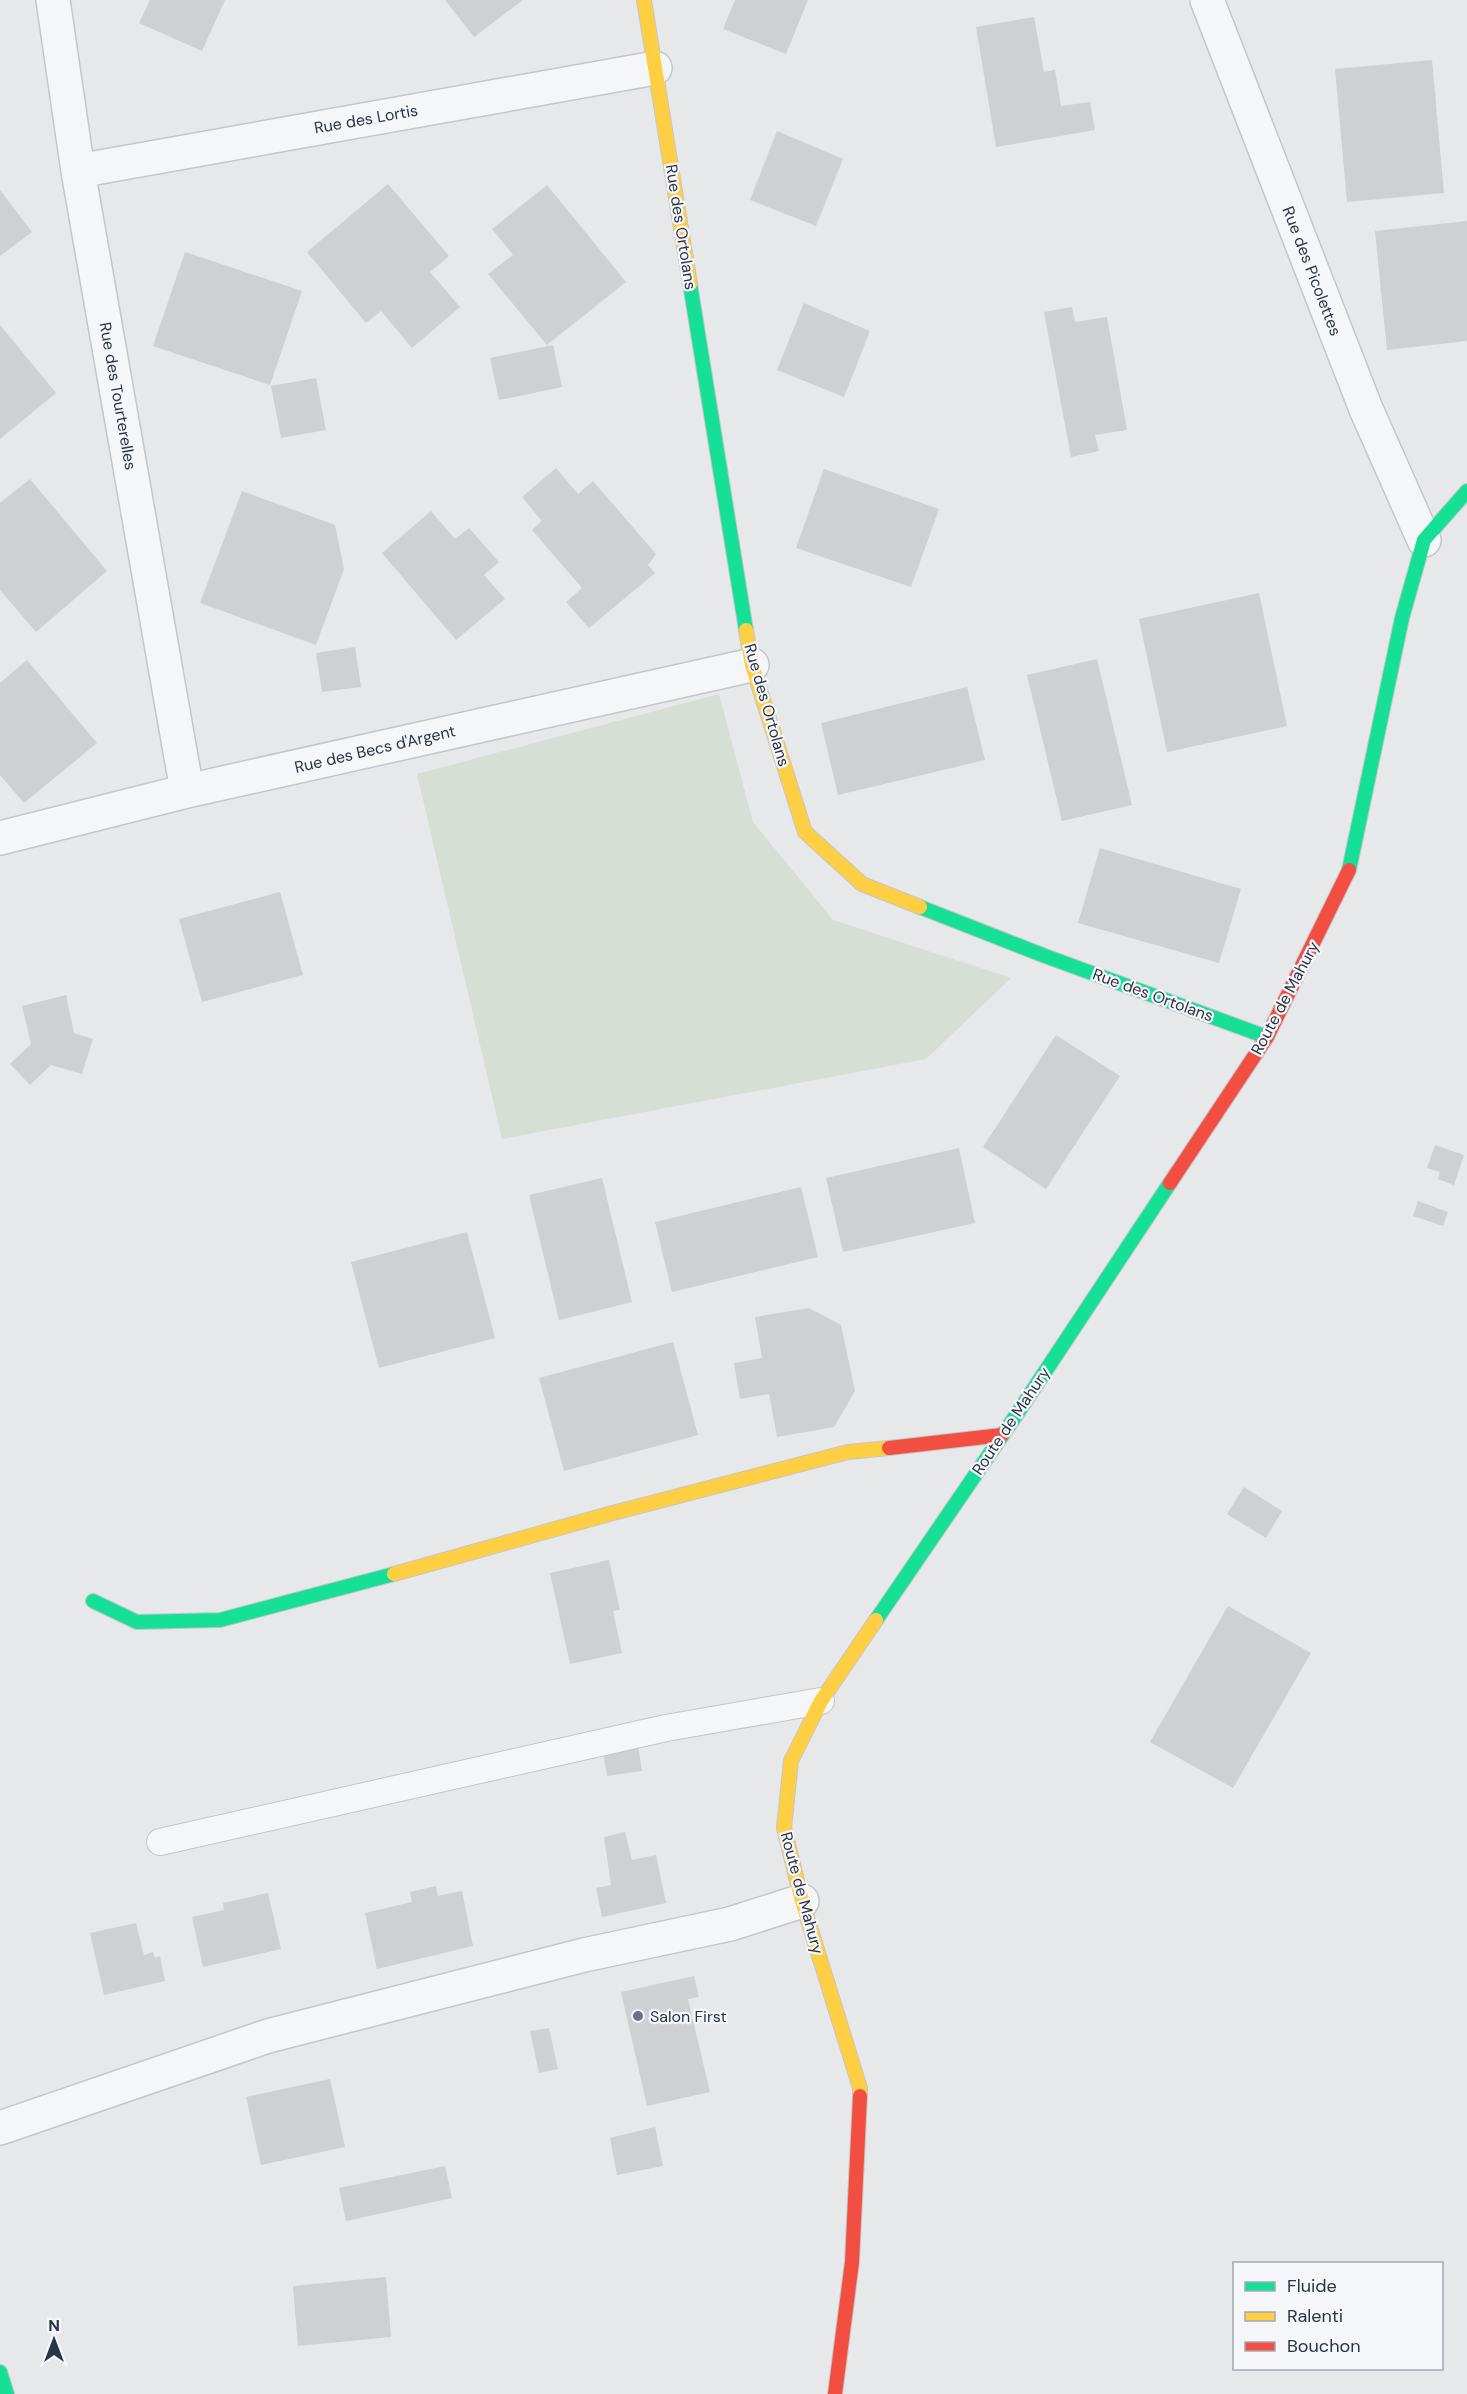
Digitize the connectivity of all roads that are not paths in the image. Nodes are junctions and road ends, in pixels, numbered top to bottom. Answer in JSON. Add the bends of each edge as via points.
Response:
{"nodes":[{"id":1,"x":53,"y":0,"type":"edge"},
{"id":2,"x":644,"y":0,"type":"edge"},
{"id":3,"x":1207,"y":0,"type":"edge"},
{"id":4,"x":655,"y":68,"type":"junction"},
{"id":5,"x":78,"y":171,"type":"junction"},
{"id":6,"x":1467,"y":491,"type":"edge"},
{"id":7,"x":1424,"y":540,"type":"junction"},
{"id":8,"x":752,"y":665,"type":"junction"},
{"id":9,"x":188,"y":791,"type":"junction"},
{"id":10,"x":0,"y":838,"type":"edge"},
{"id":11,"x":1268,"y":1037,"type":"junction"},
{"id":12,"x":1002,"y":1435,"type":"junction"},
{"id":13,"x":93,"y":1601,"type":"dead end"},
{"id":14,"x":821,"y":1701,"type":"junction"},
{"id":15,"x":160,"y":1842,"type":"dead end"},
{"id":16,"x":802,"y":1901,"type":"junction"},
{"id":17,"x":0,"y":2128,"type":"edge"},
{"id":18,"x":0,"y":2372,"type":"edge"},
{"id":19,"x":8,"y":2394,"type":"edge"},
{"id":20,"x":835,"y":2394,"type":"edge"}],
"edges":[{"from":1,"to":5,"type":"street","name":"Rue des Tourterelles"},
{"from":2,"to":4,"type":"street","name":"Rue des Ortolans"},
{"from":3,"to":7,"type":"street","name":"Rue des Picolettes","via":[[1366,409]]},
{"from":4,"to":5,"type":"street","name":"Rue des Lortis"},
{"from":4,"to":8,"type":"street","name":"Rue des Ortolans"},
{"from":5,"to":9,"type":"street","name":"Rue des Tourterelles"},
{"from":6,"to":7,"type":"street","name":"Route de Mahury"},
{"from":7,"to":11,"type":"street","name":"Route de Mahury","via":[[1402,618],[1349,871]]},
{"from":8,"to":9,"type":"street","name":"Rue des Becs d'Argent"},
{"from":8,"to":11,"type":"street","name":"Rue des Ortolans","via":[[804,832],[862,884]]},
{"from":9,"to":10,"type":"street","name":"Rue des Becs d'Argent"},
{"from":11,"to":12,"type":"street","name":"Route de Mahury"},
{"from":12,"to":13,"type":"street","via":[[848,1452],[220,1620],[137,1622]]},
{"from":12,"to":14,"type":"street","name":"Route de Mahury"},
{"from":14,"to":15,"type":"lane","via":[[666,1728]]},
{"from":14,"to":16,"type":"street","name":"Route de Mahury","via":[[791,1761],[784,1828]]},
{"from":16,"to":17,"type":"street","via":[[730,1924],[584,1954],[268,2036]]},
{"from":16,"to":20,"type":"street","name":"Route de Mahury","via":[[860,2088],[852,2262]]},
{"from":18,"to":19,"type":"street"}]}
